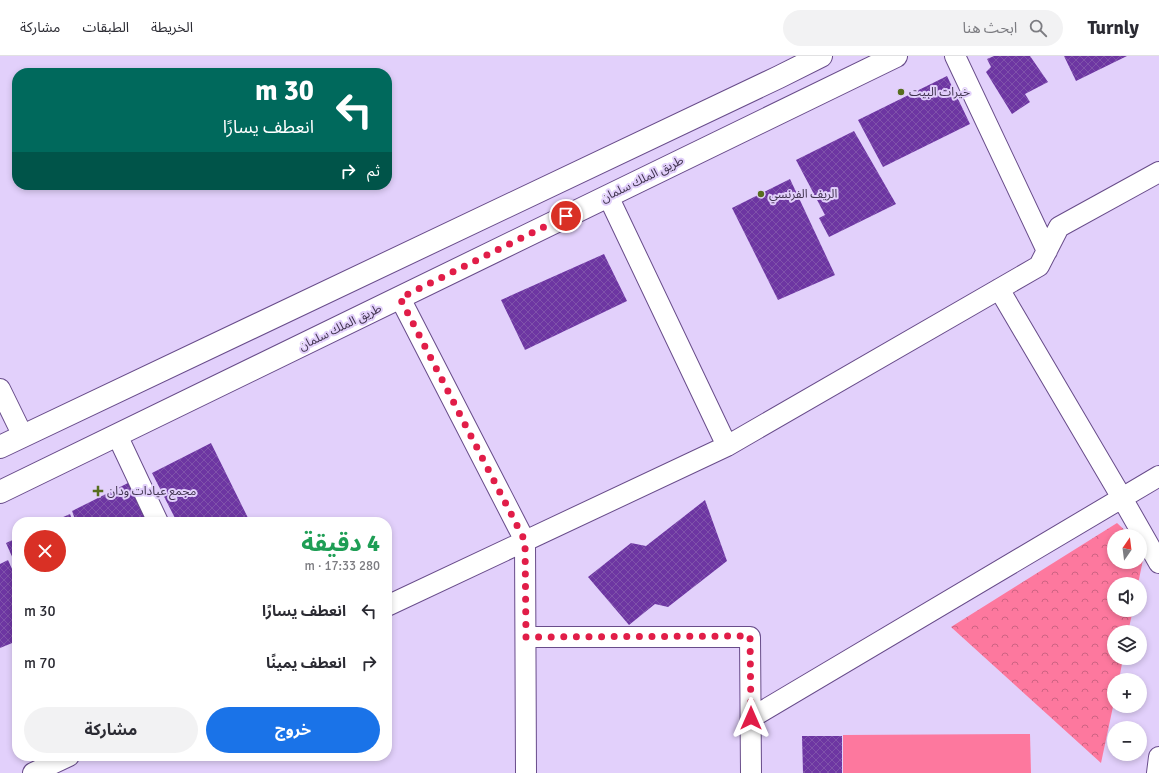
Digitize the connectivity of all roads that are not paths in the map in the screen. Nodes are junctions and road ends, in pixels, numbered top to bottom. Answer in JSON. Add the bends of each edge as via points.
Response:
{"nodes":[{"id":1,"x":797,"y":56,"type":"edge"},
{"id":2,"x":821,"y":56,"type":"edge"},
{"id":3,"x":896,"y":56,"type":"edge"},
{"id":4,"x":954,"y":56,"type":"edge"},
{"id":5,"x":779,"y":77,"type":"junction"},
{"id":6,"x":1159,"y":172,"type":"edge"},
{"id":7,"x":608,"y":196,"type":"junction"},
{"id":8,"x":1047,"y":251,"type":"junction"},
{"id":9,"x":999,"y":289,"type":"junction"},
{"id":10,"x":400,"y":298,"type":"junction"},
{"id":11,"x":0,"y":389,"type":"edge"},
{"id":12,"x":117,"y":435,"type":"junction"},
{"id":13,"x":23,"y":436,"type":"junction"},
{"id":14,"x":727,"y":446,"type":"junction"},
{"id":15,"x":0,"y":447,"type":"edge"},
{"id":16,"x":1159,"y":476,"type":"edge"},
{"id":17,"x":0,"y":492,"type":"edge"},
{"id":18,"x":1122,"y":498,"type":"junction"},
{"id":19,"x":156,"y":517,"type":"edge"},
{"id":20,"x":525,"y":541,"type":"junction"},
{"id":21,"x":1159,"y":563,"type":"edge"},
{"id":22,"x":392,"y":604,"type":"edge"},
{"id":23,"x":526,"y":637,"type":"junction"},
{"id":24,"x":751,"y":718,"type":"junction"},
{"id":25,"x":1159,"y":757,"type":"edge"},
{"id":26,"x":58,"y":761,"type":"edge"},
{"id":27,"x":33,"y":773,"type":"edge"},
{"id":28,"x":526,"y":773,"type":"edge"},
{"id":29,"x":751,"y":773,"type":"edge"},
{"id":30,"x":1157,"y":773,"type":"edge"}],
"edges":[{"from":1,"to":5,"type":"street"},
{"from":2,"to":5,"type":"main road"},
{"from":3,"to":7,"type":"main road","name":"طريق الملك سلمان"},
{"from":4,"to":8,"type":"street"},
{"from":5,"to":13,"type":"main road"},
{"from":6,"to":8,"type":"street","via":[[1059,227]]},
{"from":7,"to":10,"type":"main road","name":"طريق الملك سلمان"},
{"from":7,"to":14,"type":"street"},
{"from":8,"to":9,"type":"street","via":[[1039,266]]},
{"from":9,"to":14,"type":"street"},
{"from":9,"to":18,"type":"street"},
{"from":10,"to":12,"type":"main road","name":"طريق الملك سلمان"},
{"from":10,"to":20,"type":"street"},
{"from":11,"to":13,"type":"street"},
{"from":12,"to":17,"type":"main road","name":"طريق الملك سلمان"},
{"from":12,"to":19,"type":"street"},
{"from":13,"to":15,"type":"main road"},
{"from":14,"to":20,"type":"street"},
{"from":16,"to":18,"type":"street"},
{"from":18,"to":21,"type":"street"},
{"from":18,"to":24,"type":"street"},
{"from":20,"to":22,"type":"street"},
{"from":20,"to":23,"type":"street"},
{"from":23,"to":24,"type":"street","via":[[750,636]]},
{"from":23,"to":28,"type":"street"},
{"from":24,"to":29,"type":"street"},
{"from":25,"to":30,"type":"street"},
{"from":26,"to":27,"type":"street"}]}
